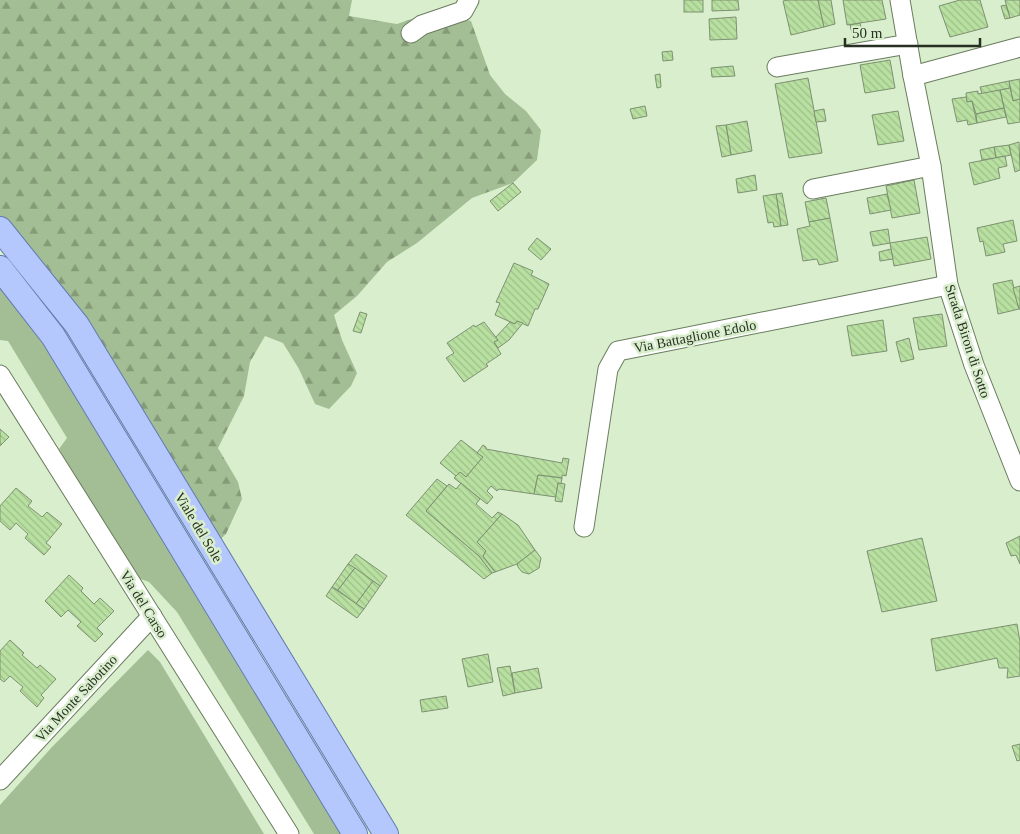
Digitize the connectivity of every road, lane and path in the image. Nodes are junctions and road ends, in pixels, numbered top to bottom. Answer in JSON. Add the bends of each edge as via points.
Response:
{"nodes":[{"id":1,"x":469,"y":0,"type":"edge"},
{"id":2,"x":900,"y":0,"type":"edge"},
{"id":3,"x":411,"y":33,"type":"dead end"},
{"id":4,"x":908,"y":44,"type":"junction"},
{"id":5,"x":1020,"y":47,"type":"edge"},
{"id":6,"x":777,"y":67,"type":"dead end"},
{"id":7,"x":912,"y":76,"type":"junction"},
{"id":8,"x":931,"y":166,"type":"junction"},
{"id":9,"x":813,"y":189,"type":"dead end"},
{"id":10,"x":0,"y":229,"type":"edge"},
{"id":11,"x":0,"y":268,"type":"edge"},
{"id":12,"x":948,"y":285,"type":"junction"},
{"id":13,"x":0,"y":374,"type":"edge"},
{"id":14,"x":1020,"y":480,"type":"edge"},
{"id":15,"x":584,"y":527,"type":"dead end"},
{"id":16,"x":152,"y":616,"type":"junction"},
{"id":17,"x":0,"y":780,"type":"edge"},
{"id":18,"x":289,"y":834,"type":"edge"},
{"id":19,"x":355,"y":834,"type":"edge"},
{"id":20,"x":386,"y":834,"type":"edge"}],
"edges":[{"from":1,"to":3,"type":"street","via":[[463,11],[422,25]]},
{"from":2,"to":4,"type":"street","name":"Strada Biron di Sotto"},
{"from":4,"to":6,"type":"street"},
{"from":4,"to":7,"type":"street","name":"Strada Biron di Sotto"},
{"from":5,"to":7,"type":"street"},
{"from":7,"to":8,"type":"street","name":"Strada Biron di Sotto"},
{"from":8,"to":9,"type":"street"},
{"from":8,"to":12,"type":"street","name":"Strada Biron di Sotto"},
{"from":10,"to":20,"type":"main road","name":"Viale del Sole","via":[[77,325]]},
{"from":11,"to":19,"type":"main road","name":"Viale del Sole","via":[[53,336]]},
{"from":12,"to":14,"type":"street","name":"Strada Biron di Sotto","via":[[974,365]]},
{"from":12,"to":15,"type":"street","name":"Via Battaglione Edolo","via":[[618,351],[608,369]]},
{"from":13,"to":16,"type":"street","name":"Via del Carso"},
{"from":16,"to":17,"type":"street","name":"Via Monte Sabotino"},
{"from":16,"to":18,"type":"street","name":"Via del Carso"}]}
